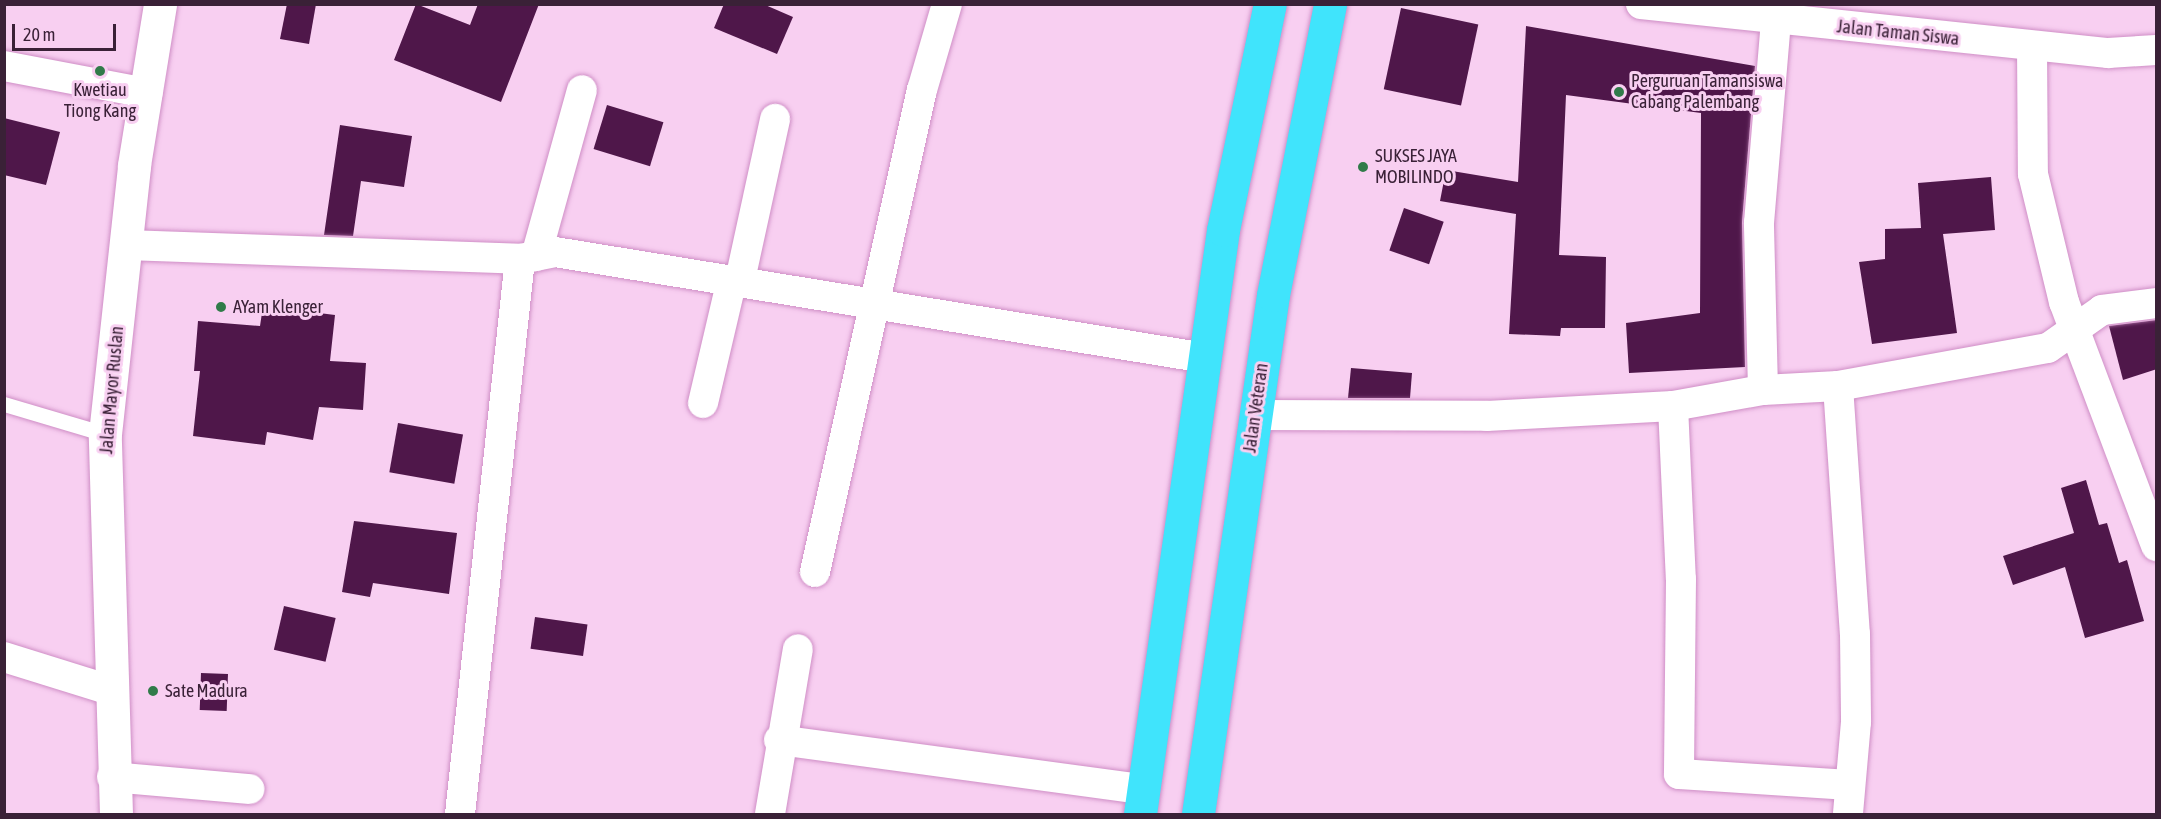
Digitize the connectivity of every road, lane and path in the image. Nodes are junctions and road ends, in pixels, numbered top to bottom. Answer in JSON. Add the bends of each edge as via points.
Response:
{"nodes":[{"id":1,"x":160,"y":4,"type":"edge"},
{"id":2,"x":947,"y":4,"type":"edge"},
{"id":3,"x":1270,"y":4,"type":"edge"},
{"id":4,"x":1330,"y":4,"type":"edge"},
{"id":5,"x":1641,"y":4,"type":"edge"},
{"id":6,"x":1732,"y":11,"type":"edge"},
{"id":7,"x":1776,"y":21,"type":"junction"},
{"id":8,"x":2032,"y":46,"type":"junction"},
{"id":9,"x":2157,"y":50,"type":"edge"},
{"id":10,"x":4,"y":66,"type":"edge"},
{"id":11,"x":582,"y":90,"type":"dead end"},
{"id":12,"x":147,"y":93,"type":"junction"},
{"id":13,"x":776,"y":119,"type":"dead end"},
{"id":14,"x":126,"y":245,"type":"junction"},
{"id":15,"x":528,"y":258,"type":"junction"},
{"id":16,"x":736,"y":280,"type":"junction"},
{"id":17,"x":2157,"y":303,"type":"edge"},
{"id":18,"x":878,"y":304,"type":"junction"},
{"id":19,"x":2074,"y":333,"type":"junction"},
{"id":20,"x":1205,"y":358,"type":"junction"},
{"id":21,"x":1838,"y":386,"type":"junction"},
{"id":22,"x":1763,"y":390,"type":"junction"},
{"id":23,"x":703,"y":403,"type":"dead end"},
{"id":24,"x":4,"y":404,"type":"edge"},
{"id":25,"x":1673,"y":406,"type":"junction"},
{"id":26,"x":1255,"y":415,"type":"junction"},
{"id":27,"x":105,"y":434,"type":"junction"},
{"id":28,"x":2157,"y":546,"type":"edge"},
{"id":29,"x":815,"y":572,"type":"dead end"},
{"id":30,"x":798,"y":649,"type":"dead end"},
{"id":31,"x":4,"y":657,"type":"edge"},
{"id":32,"x":110,"y":690,"type":"junction"},
{"id":33,"x":779,"y":740,"type":"junction"},
{"id":34,"x":112,"y":777,"type":"junction"},
{"id":35,"x":1850,"y":785,"type":"junction"},
{"id":36,"x":249,"y":789,"type":"dead end"},
{"id":37,"x":1141,"y":802,"type":"edge"},
{"id":38,"x":116,"y":814,"type":"edge"},
{"id":39,"x":460,"y":814,"type":"edge"},
{"id":40,"x":770,"y":814,"type":"edge"},
{"id":41,"x":1198,"y":814,"type":"edge"},
{"id":42,"x":1848,"y":814,"type":"edge"}],
"edges":[{"from":1,"to":12,"type":"street","name":"Jalan Mayor Ruslan"},
{"from":2,"to":18,"type":"street","via":[[922,90]]},
{"from":3,"to":20,"type":"highway","via":[[1223,230]]},
{"from":4,"to":26,"type":"highway","name":"Jalan Veteran","via":[[1273,296]]},
{"from":5,"to":6,"type":"street","name":"Jalan Taman Siswa"},
{"from":6,"to":7,"type":"street","name":"Jalan Taman Siswa"},
{"from":7,"to":8,"type":"street","name":"Jalan Taman Siswa"},
{"from":7,"to":22,"type":"street","via":[[1759,223]]},
{"from":8,"to":9,"type":"street","name":"Jalan Taman Siswa","via":[[2108,54]]},
{"from":8,"to":19,"type":"street","via":[[2032,174]]},
{"from":10,"to":12,"type":"street"},
{"from":11,"to":15,"type":"street"},
{"from":12,"to":14,"type":"street","name":"Jalan Mayor Ruslan"},
{"from":13,"to":16,"type":"street"},
{"from":14,"to":15,"type":"street"},
{"from":14,"to":27,"type":"street","name":"Jalan Mayor Ruslan"},
{"from":15,"to":16,"type":"street","via":[[555,252]]},
{"from":15,"to":39,"type":"street"},
{"from":16,"to":18,"type":"street"},
{"from":16,"to":23,"type":"street"},
{"from":17,"to":19,"type":"street","via":[[2102,310]]},
{"from":18,"to":20,"type":"street"},
{"from":18,"to":29,"type":"street"},
{"from":19,"to":21,"type":"street","via":[[2048,348],[2021,355]]},
{"from":19,"to":28,"type":"street"},
{"from":20,"to":37,"type":"highway"},
{"from":21,"to":22,"type":"street"},
{"from":21,"to":35,"type":"street","via":[[1855,634]]},
{"from":22,"to":25,"type":"street"},
{"from":24,"to":27,"type":"lane"},
{"from":25,"to":26,"type":"street","via":[[1487,416]]},
{"from":25,"to":35,"type":"street","via":[[1681,579],[1678,774]]},
{"from":26,"to":41,"type":"highway","name":"Jalan Veteran"},
{"from":27,"to":32,"type":"street","name":"Jalan Mayor Ruslan"},
{"from":30,"to":33,"type":"street"},
{"from":31,"to":32,"type":"street"},
{"from":32,"to":34,"type":"street","name":"Jalan Mayor Ruslan"},
{"from":33,"to":37,"type":"street"},
{"from":33,"to":40,"type":"street"},
{"from":34,"to":36,"type":"street"},
{"from":34,"to":38,"type":"street","name":"Jalan Mayor Ruslan"},
{"from":35,"to":42,"type":"street"}]}
